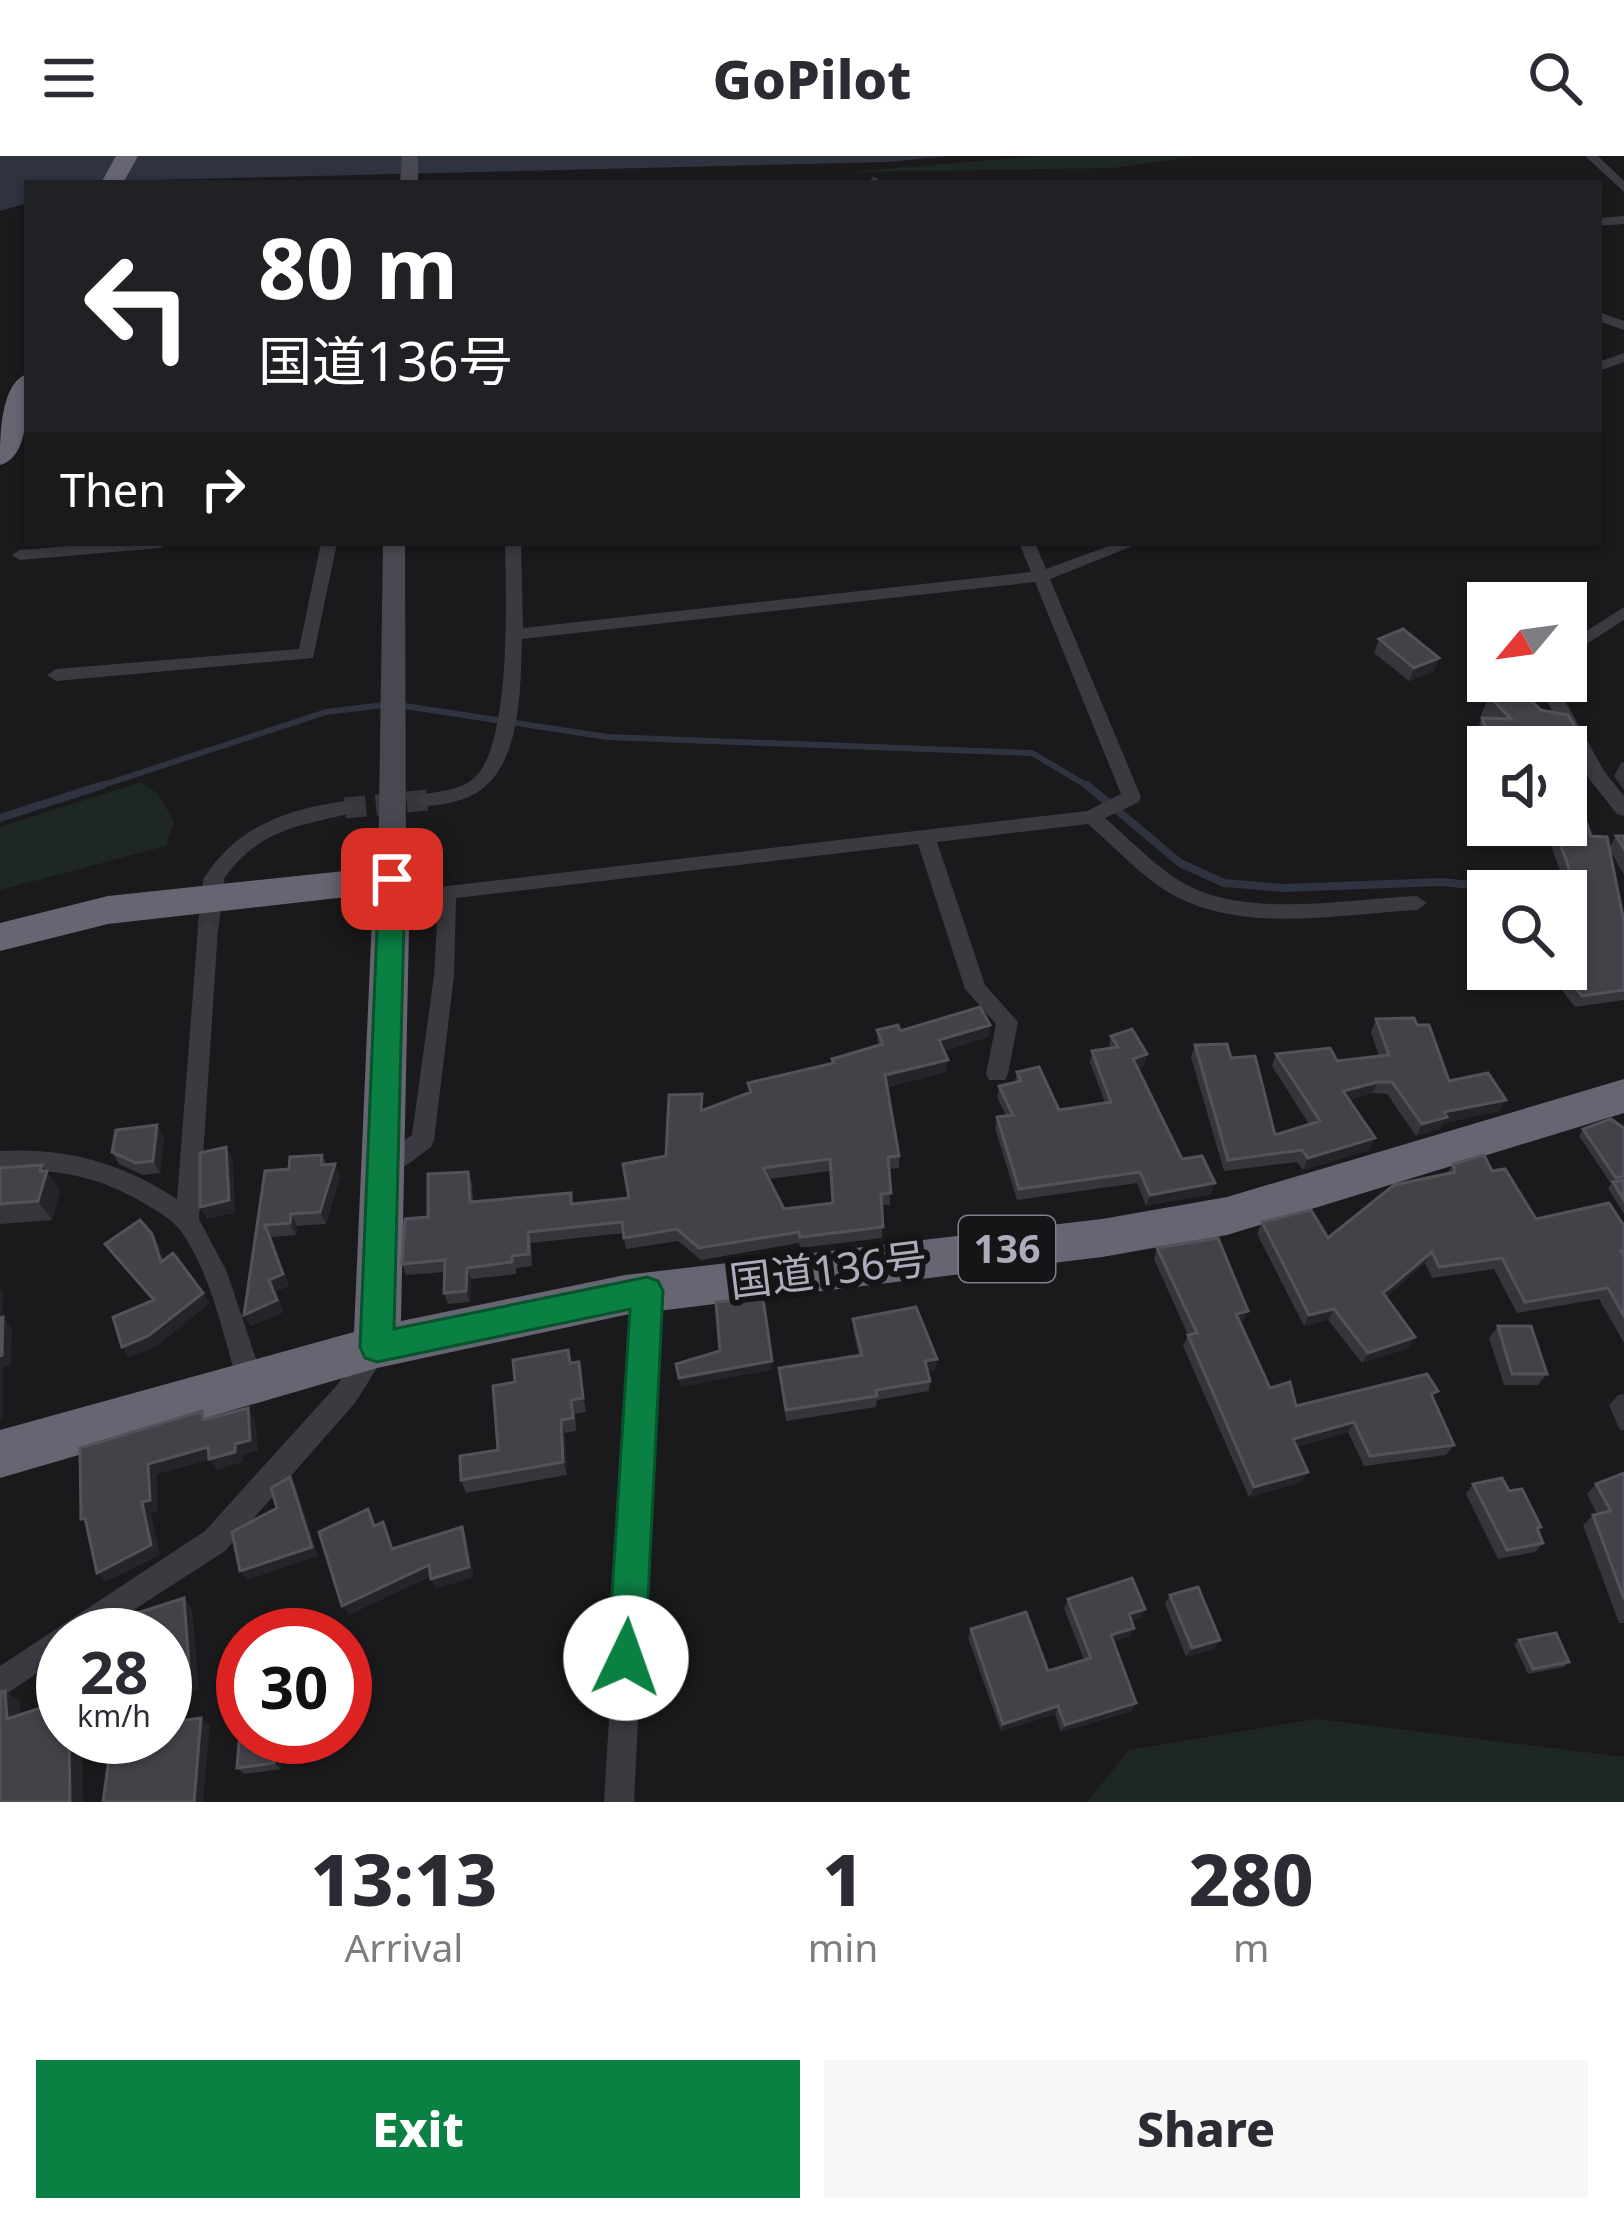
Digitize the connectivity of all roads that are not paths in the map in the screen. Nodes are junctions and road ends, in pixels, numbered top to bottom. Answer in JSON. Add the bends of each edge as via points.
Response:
{"nodes":[{"id":1,"x":1591,"y":156,"type":"edge"},
{"id":2,"x":1624,"y":188,"type":"edge"},
{"id":3,"x":24,"y":390,"type":"edge"},
{"id":4,"x":0,"y":457,"type":"edge"},
{"id":5,"x":122,"y":546,"type":"edge"},
{"id":6,"x":328,"y":546,"type":"edge"},
{"id":7,"x":394,"y":546,"type":"edge"},
{"id":8,"x":513,"y":546,"type":"edge"},
{"id":9,"x":1029,"y":546,"type":"edge"},
{"id":10,"x":1124,"y":546,"type":"edge"},
{"id":11,"x":20,"y":554,"type":"dead end"},
{"id":12,"x":1042,"y":576,"type":"junction"},
{"id":13,"x":1624,"y":612,"type":"edge"},
{"id":14,"x":517,"y":634,"type":"junction"},
{"id":15,"x":1587,"y":638,"type":"edge"},
{"id":16,"x":56,"y":675,"type":"dead end"},
{"id":17,"x":1557,"y":702,"type":"edge"},
{"id":18,"x":427,"y":800,"type":"tunnel mouth"},
{"id":19,"x":346,"y":808,"type":"tunnel mouth"},
{"id":20,"x":1624,"y":809,"type":"edge"},
{"id":21,"x":1094,"y":816,"type":"junction"},
{"id":22,"x":925,"y":836,"type":"junction"},
{"id":23,"x":214,"y":878,"type":"tunnel mouth"},
{"id":24,"x":392,"y":879,"type":"junction"},
{"id":25,"x":1418,"y":903,"type":"dead end"},
{"id":26,"x":0,"y":907,"type":"edge"},
{"id":27,"x":108,"y":910,"type":"junction"},
{"id":28,"x":208,"y":928,"type":"tunnel mouth"},
{"id":29,"x":0,"y":937,"type":"edge"},
{"id":30,"x":998,"y":1074,"type":"dead end"},
{"id":31,"x":1624,"y":1096,"type":"edge"},
{"id":32,"x":0,"y":1161,"type":"edge"},
{"id":33,"x":384,"y":1166,"type":"junction"},
{"id":34,"x":187,"y":1220,"type":"junction"},
{"id":35,"x":647,"y":1291,"type":"junction"},
{"id":36,"x":377,"y":1347,"type":"junction"},
{"id":37,"x":250,"y":1380,"type":"junction"},
{"id":38,"x":0,"y":1454,"type":"edge"},
{"id":39,"x":111,"y":1608,"type":"edge"},
{"id":40,"x":36,"y":1658,"type":"edge"},
{"id":41,"x":0,"y":1684,"type":"edge"},
{"id":42,"x":619,"y":1802,"type":"edge"}],
"edges":[{"from":1,"to":2,"type":"street"},
{"from":3,"to":4,"type":"highway"},
{"from":5,"to":11,"type":"street"},
{"from":6,"to":16,"type":"street","via":[[308,654]]},
{"from":7,"to":24,"type":"street"},
{"from":8,"to":14,"type":"street"},
{"from":9,"to":12,"type":"street"},
{"from":10,"to":12,"type":"street"},
{"from":12,"to":14,"type":"street"},
{"from":12,"to":21,"type":"street","via":[[1132,793]]},
{"from":13,"to":15,"type":"street"},
{"from":14,"to":18,"type":"street","via":[[488,776],[469,790]]},
{"from":17,"to":20,"type":"street"},
{"from":19,"to":23,"type":"street","via":[[299,815],[256,835],[227,855]]},
{"from":21,"to":22,"type":"street"},
{"from":21,"to":25,"type":"street","via":[[1171,883],[1206,901],[1242,908]]},
{"from":22,"to":30,"type":"street","via":[[974,983],[1007,1022]]},
{"from":22,"to":33,"type":"street","via":[[446,892],[423,1140]]},
{"from":24,"to":27,"type":"highway"},
{"from":24,"to":33,"type":"highway"},
{"from":26,"to":27,"type":"highway"},
{"from":27,"to":29,"type":"highway"},
{"from":28,"to":34,"type":"street"},
{"from":31,"to":35,"type":"highway","name":"国道136号","number":"136","via":[[1227,1216]]},
{"from":32,"to":34,"type":"street","via":[[77,1161],[154,1194]]},
{"from":33,"to":36,"type":"highway"},
{"from":34,"to":37,"type":"street","via":[[215,1272]]},
{"from":35,"to":36,"type":"highway","name":"国道136号","number":"136"},
{"from":35,"to":42,"type":"street"},
{"from":36,"to":37,"type":"highway","name":"国道136号","number":"136"},
{"from":36,"to":39,"type":"street","via":[[346,1394],[215,1540]]},
{"from":37,"to":38,"type":"highway","name":"国道136号","number":"136"},
{"from":40,"to":41,"type":"street"}]}
